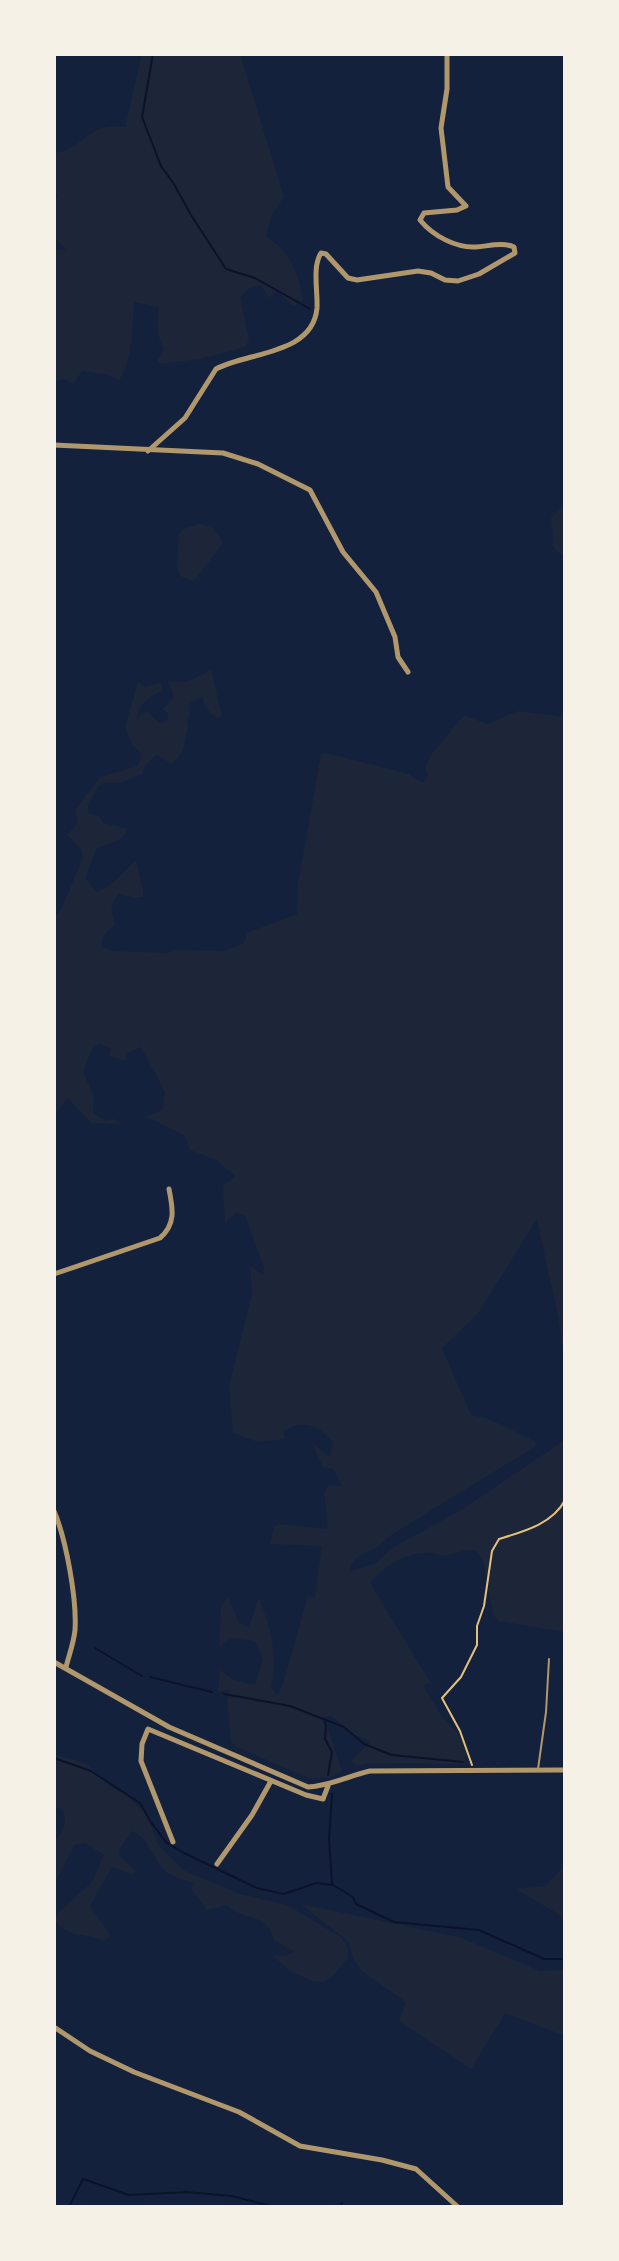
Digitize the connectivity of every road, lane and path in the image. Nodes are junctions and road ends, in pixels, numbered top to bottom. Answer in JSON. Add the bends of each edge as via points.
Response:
{"nodes":[{"id":1,"x":447,"y":54,"type":"edge"},
{"id":2,"x":54,"y":445,"type":"edge"},
{"id":3,"x":148,"y":451,"type":"junction"},
{"id":4,"x":408,"y":672,"type":"dead end"},
{"id":5,"x":169,"y":1189,"type":"dead end"},
{"id":6,"x":54,"y":1274,"type":"edge"},
{"id":7,"x":565,"y":1500,"type":"edge"},
{"id":8,"x":54,"y":1511,"type":"edge"},
{"id":9,"x":549,"y":1659,"type":"dead end"},
{"id":10,"x":54,"y":1662,"type":"edge"},
{"id":11,"x":66,"y":1667,"type":"junction"},
{"id":12,"x":473,"y":1770,"type":"junction"},
{"id":13,"x":538,"y":1770,"type":"junction"},
{"id":14,"x":565,"y":1770,"type":"edge"},
{"id":15,"x":275,"y":1774,"type":"junction"},
{"id":16,"x":271,"y":1781,"type":"junction"},
{"id":17,"x":328,"y":1786,"type":"junction"},
{"id":18,"x":173,"y":1842,"type":"dead end"},
{"id":19,"x":217,"y":1864,"type":"dead end"},
{"id":20,"x":54,"y":2027,"type":"edge"},
{"id":21,"x":458,"y":2207,"type":"edge"}],
"edges":[{"from":1,"to":3,"type":"street","via":[[441,128],[448,187],[466,206],[424,213],[420,220],[455,245],[507,244],[515,253],[479,274],[451,282],[418,271],[348,278],[321,253],[310,328],[285,347],[216,369],[185,418]]},
{"from":2,"to":3,"type":"street"},
{"from":3,"to":4,"type":"street","via":[[223,453],[310,490],[343,552],[376,592]]},
{"from":5,"to":6,"type":"street","via":[[173,1217],[167,1233]]},
{"from":7,"to":12,"type":"path","via":[[542,1523],[499,1539],[492,1551],[477,1645],[461,1677],[442,1698]]},
{"from":8,"to":11,"type":"street","via":[[74,1605],[75,1632]]},
{"from":9,"to":13,"type":"lane"},
{"from":10,"to":11,"type":"street"},
{"from":11,"to":15,"type":"street","via":[[169,1727]]},
{"from":12,"to":13,"type":"street"},
{"from":12,"to":17,"type":"street","via":[[370,1771]]},
{"from":13,"to":14,"type":"street"},
{"from":15,"to":16,"type":"street"},
{"from":15,"to":17,"type":"street","via":[[308,1787]]},
{"from":16,"to":17,"type":"street","via":[[323,1799]]},
{"from":16,"to":18,"type":"street","via":[[148,1729],[141,1761]]},
{"from":16,"to":19,"type":"street"},
{"from":20,"to":21,"type":"street","via":[[90,2051],[239,2112],[300,2146],[416,2169]]}]}
